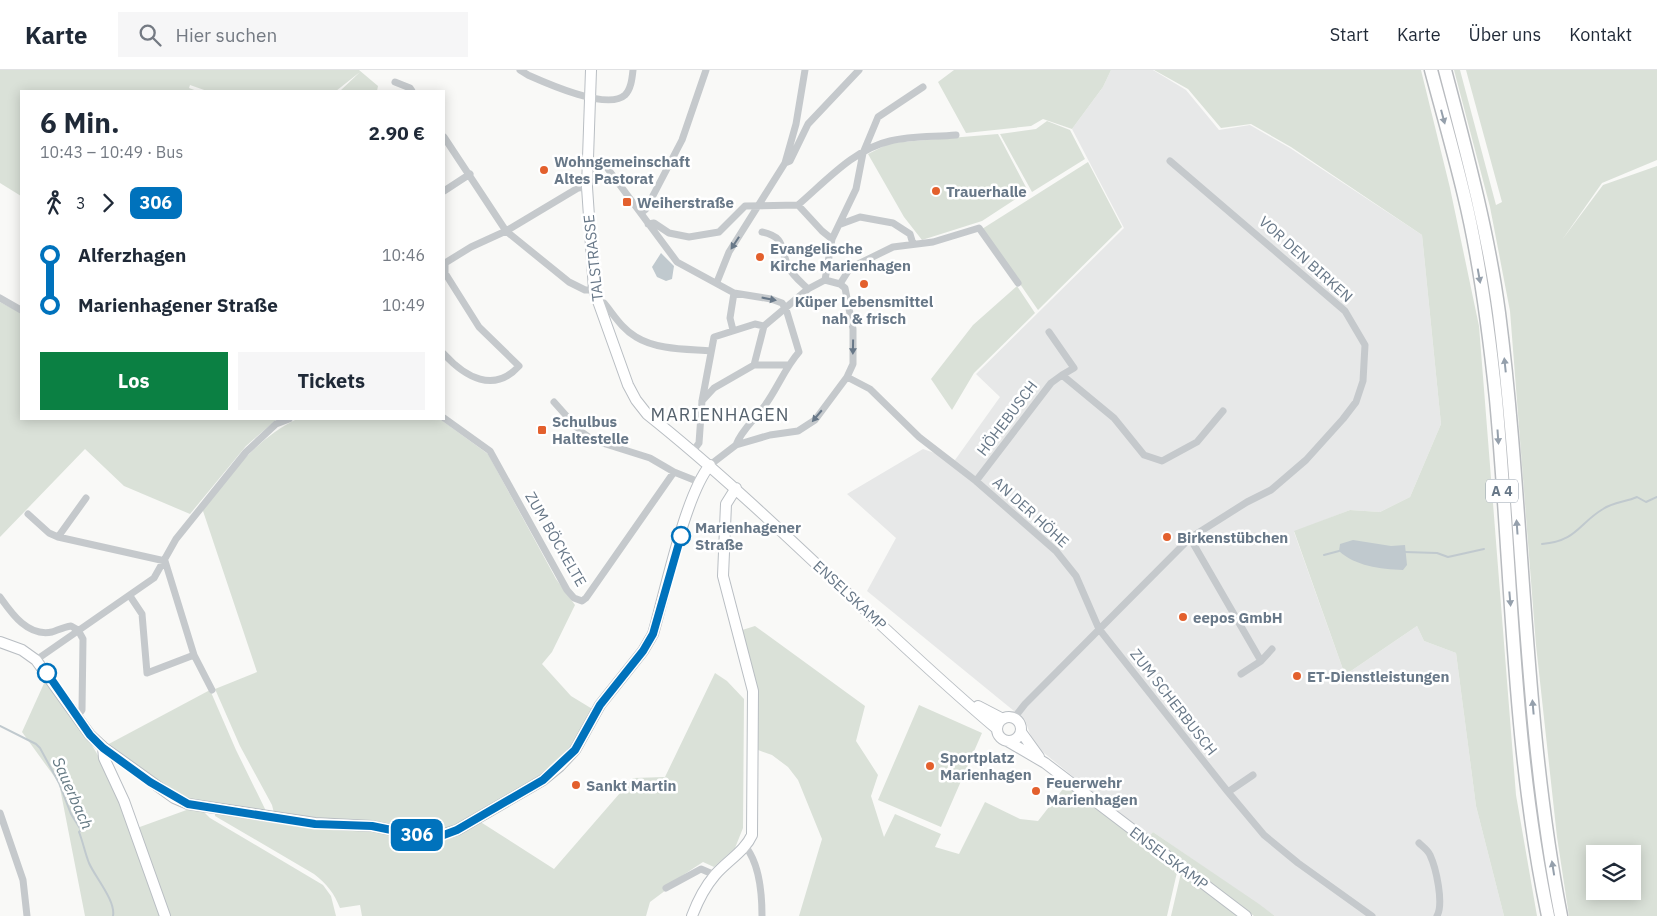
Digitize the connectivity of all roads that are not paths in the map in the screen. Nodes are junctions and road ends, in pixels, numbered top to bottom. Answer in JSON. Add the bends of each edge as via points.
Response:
{"nodes":[{"id":1,"x":520,"y":70,"type":"edge"},
{"id":2,"x":591,"y":70,"type":"edge"},
{"id":3,"x":633,"y":70,"type":"edge"},
{"id":4,"x":706,"y":70,"type":"edge"},
{"id":5,"x":806,"y":70,"type":"edge"},
{"id":6,"x":859,"y":70,"type":"edge"},
{"id":7,"x":1431,"y":70,"type":"edge"},
{"id":8,"x":1445,"y":70,"type":"edge"},
{"id":9,"x":395,"y":82,"type":"dead end"},
{"id":10,"x":923,"y":87,"type":"dead end"},
{"id":11,"x":410,"y":90,"type":"edge"},
{"id":12,"x":590,"y":98,"type":"junction"},
{"id":13,"x":956,"y":136,"type":"dead end"},
{"id":14,"x":445,"y":138,"type":"edge"},
{"id":15,"x":863,"y":153,"type":"junction"},
{"id":16,"x":1170,"y":160,"type":"dead end"},
{"id":17,"x":785,"y":163,"type":"junction"},
{"id":18,"x":587,"y":165,"type":"junction"},
{"id":19,"x":470,"y":174,"type":"junction"},
{"id":20,"x":587,"y":187,"type":"junction"},
{"id":21,"x":445,"y":190,"type":"edge"},
{"id":22,"x":798,"y":205,"type":"junction"},
{"id":23,"x":756,"y":206,"type":"junction"},
{"id":24,"x":641,"y":213,"type":"junction"},
{"id":25,"x":648,"y":224,"type":"junction"},
{"id":26,"x":841,"y":224,"type":"junction"},
{"id":27,"x":506,"y":231,"type":"junction"},
{"id":28,"x":762,"y":232,"type":"dead end"},
{"id":29,"x":832,"y":239,"type":"junction"},
{"id":30,"x":913,"y":244,"type":"junction"},
{"id":31,"x":445,"y":263,"type":"edge"},
{"id":32,"x":445,"y":273,"type":"edge"},
{"id":33,"x":825,"y":280,"type":"junction"},
{"id":34,"x":717,"y":282,"type":"junction"},
{"id":35,"x":1018,"y":283,"type":"dead end"},
{"id":36,"x":840,"y":284,"type":"junction"},
{"id":37,"x":808,"y":289,"type":"junction"},
{"id":38,"x":594,"y":290,"type":"junction"},
{"id":39,"x":734,"y":293,"type":"junction"},
{"id":40,"x":0,"y":298,"type":"edge"},
{"id":41,"x":597,"y":303,"type":"junction"},
{"id":42,"x":20,"y":309,"type":"edge"},
{"id":43,"x":786,"y":309,"type":"junction"},
{"id":44,"x":764,"y":326,"type":"junction"},
{"id":45,"x":733,"y":330,"type":"junction"},
{"id":46,"x":1049,"y":332,"type":"dead end"},
{"id":47,"x":711,"y":351,"type":"junction"},
{"id":48,"x":445,"y":355,"type":"edge"},
{"id":49,"x":788,"y":364,"type":"junction"},
{"id":50,"x":754,"y":366,"type":"junction"},
{"id":51,"x":1062,"y":375,"type":"junction"},
{"id":52,"x":847,"y":377,"type":"junction"},
{"id":53,"x":702,"y":401,"type":"junction"},
{"id":54,"x":554,"y":402,"type":"dead end"},
{"id":55,"x":1223,"y":411,"type":"dead end"},
{"id":56,"x":445,"y":419,"type":"edge"},
{"id":57,"x":286,"y":420,"type":"edge"},
{"id":58,"x":736,"y":445,"type":"junction"},
{"id":59,"x":693,"y":451,"type":"junction"},
{"id":60,"x":710,"y":465,"type":"junction"},
{"id":61,"x":674,"y":472,"type":"junction"},
{"id":62,"x":976,"y":481,"type":"junction"},
{"id":63,"x":699,"y":482,"type":"junction"},
{"id":64,"x":736,"y":488,"type":"junction"},
{"id":65,"x":86,"y":498,"type":"dead end"},
{"id":66,"x":28,"y":514,"type":"dead end"},
{"id":67,"x":58,"y":537,"type":"junction"},
{"id":68,"x":1190,"y":538,"type":"junction"},
{"id":69,"x":165,"y":561,"type":"junction"},
{"id":70,"x":130,"y":596,"type":"junction"},
{"id":71,"x":0,"y":597,"type":"edge"},
{"id":72,"x":1099,"y":629,"type":"junction"},
{"id":73,"x":78,"y":630,"type":"junction"},
{"id":74,"x":0,"y":642,"type":"edge"},
{"id":75,"x":1272,"y":649,"type":"dead end"},
{"id":76,"x":194,"y":655,"type":"junction"},
{"id":77,"x":36,"y":660,"type":"junction"},
{"id":78,"x":1261,"y":661,"type":"junction"},
{"id":79,"x":1241,"y":674,"type":"dead end"},
{"id":80,"x":947,"y":683,"type":"junction"},
{"id":81,"x":212,"y":690,"type":"dead end"},
{"id":82,"x":77,"y":717,"type":"junction"},
{"id":83,"x":1014,"y":718,"type":"junction"},
{"id":84,"x":1002,"y":719,"type":"junction"},
{"id":85,"x":997,"y":729,"type":"junction"},
{"id":86,"x":1021,"y":732,"type":"junction"},
{"id":87,"x":1009,"y":742,"type":"junction"},
{"id":88,"x":103,"y":748,"type":"junction"},
{"id":89,"x":1045,"y":763,"type":"junction"},
{"id":90,"x":1253,"y":775,"type":"dead end"},
{"id":91,"x":1228,"y":792,"type":"junction"},
{"id":92,"x":0,"y":813,"type":"edge"},
{"id":93,"x":1419,"y":843,"type":"dead end"},
{"id":94,"x":745,"y":846,"type":"junction"},
{"id":95,"x":715,"y":874,"type":"junction"},
{"id":96,"x":666,"y":888,"type":"dead end"},
{"id":97,"x":27,"y":916,"type":"edge"},
{"id":98,"x":165,"y":916,"type":"edge"},
{"id":99,"x":692,"y":916,"type":"edge"},
{"id":100,"x":762,"y":916,"type":"edge"},
{"id":101,"x":1246,"y":916,"type":"edge"},
{"id":102,"x":1372,"y":916,"type":"edge"},
{"id":103,"x":1437,"y":916,"type":"edge"},
{"id":104,"x":1548,"y":916,"type":"edge"},
{"id":105,"x":1561,"y":916,"type":"edge"}],
"edges":[{"from":1,"to":12,"type":"street"},
{"from":2,"to":12,"type":"main road","name":"TALSTRASSE"},
{"from":3,"to":12,"type":"street","via":[[630,88],[624,96],[615,100]]},
{"from":4,"to":24,"type":"street","via":[[682,140]]},
{"from":5,"to":17,"type":"street"},
{"from":6,"to":17,"type":"street","via":[[808,124],[790,161]]},
{"from":7,"to":104,"type":"highway","number":"A 4","one_way":true,"via":[[1464,196],[1486,314],[1496,399],[1524,768]]},
{"from":105,"to":8,"type":"highway","number":"A 4","one_way":true,"via":[[1538,767],[1499,312],[1480,204]]},
{"from":9,"to":11,"type":"street"},
{"from":10,"to":15,"type":"street","via":[[878,117]]},
{"from":12,"to":18,"type":"main road","name":"TALSTRASSE"},
{"from":13,"to":15,"type":"street","via":[[890,141]]},
{"from":14,"to":19,"type":"street"},
{"from":15,"to":22,"type":"street"},
{"from":15,"to":26,"type":"street","via":[[856,189]]},
{"from":16,"to":68,"type":"street","name":"VOR DEN BIRKEN","via":[[1345,311],[1365,345],[1363,381],[1356,402],[1343,420],[1306,460],[1271,490]]},
{"from":17,"to":23,"type":"street"},
{"from":18,"to":20,"type":"main road","name":"TALSTRASSE"},
{"from":18,"to":24,"type":"street","via":[[605,166]]},
{"from":19,"to":21,"type":"street"},
{"from":19,"to":27,"type":"street"},
{"from":20,"to":27,"type":"street","via":[[578,188]]},
{"from":20,"to":38,"type":"main road","name":"TALSTRASSE"},
{"from":22,"to":23,"type":"street"},
{"from":22,"to":29,"type":"street"},
{"from":23,"to":25,"type":"street","via":[[745,206],[718,232],[689,237],[669,232],[654,223]]},
{"from":23,"to":34,"type":"street","one_way":true,"via":[[729,252]]},
{"from":24,"to":25,"type":"street"},
{"from":25,"to":34,"type":"street","via":[[678,262]]},
{"from":26,"to":29,"type":"street"},
{"from":26,"to":30,"type":"street","via":[[860,217],[893,223],[910,234]]},
{"from":27,"to":31,"type":"street"},
{"from":27,"to":38,"type":"street","via":[[569,282],[585,290]]},
{"from":28,"to":37,"type":"street","via":[[782,242],[789,269]]},
{"from":29,"to":33,"type":"street"},
{"from":30,"to":35,"type":"street","via":[[945,240],[979,228]]},
{"from":30,"to":36,"type":"street","via":[[893,247],[850,268]]},
{"from":32,"to":48,"type":"street","via":[[479,327],[519,366],[510,376],[496,382],[478,378],[454,366]]},
{"from":33,"to":36,"type":"street"},
{"from":33,"to":37,"type":"street"},
{"from":34,"to":39,"type":"street"},
{"from":36,"to":52,"type":"street","one_way":true,"via":[[845,288],[853,328],[853,364]]},
{"from":37,"to":43,"type":"street"},
{"from":38,"to":41,"type":"main road","name":"TALSTRASSE"},
{"from":39,"to":43,"type":"street","one_way":true,"via":[[777,301]]},
{"from":39,"to":45,"type":"street","via":[[730,318]]},
{"from":40,"to":42,"type":"street"},
{"from":41,"to":47,"type":"street","via":[[604,304],[621,324],[639,338],[667,347]]},
{"from":41,"to":59,"type":"main road","name":"TALSTRASSE","via":[[636,400],[647,414]]},
{"from":43,"to":44,"type":"street"},
{"from":43,"to":49,"type":"street","via":[[799,352]]},
{"from":44,"to":45,"type":"street","via":[[755,324]]},
{"from":44,"to":50,"type":"street"},
{"from":45,"to":47,"type":"street","via":[[714,337]]},
{"from":46,"to":51,"type":"street","name":"HÖHEBUSCH","via":[[1074,368]]},
{"from":47,"to":53,"type":"street"},
{"from":49,"to":50,"type":"street"},
{"from":49,"to":58,"type":"street","via":[[764,406],[738,437]]},
{"from":50,"to":53,"type":"street","via":[[714,388]]},
{"from":51,"to":55,"type":"street","via":[[1114,418],[1144,455],[1162,461],[1197,442]]},
{"from":51,"to":62,"type":"street","name":"HÖHEBUSCH","via":[[1051,383]]},
{"from":52,"to":58,"type":"street","one_way":true,"via":[[808,426]]},
{"from":52,"to":62,"type":"street","name":"AN DER HÖHE","via":[[870,389],[918,437]]},
{"from":53,"to":59,"type":"street","via":[[700,443]]},
{"from":54,"to":61,"type":"street","via":[[579,430],[593,440],[650,458]]},
{"from":56,"to":61,"type":"street","name":"ZUM BÖCKELTE","via":[[490,451],[568,590],[582,601]]},
{"from":57,"to":69,"type":"street","via":[[276,424],[246,452],[176,538]]},
{"from":58,"to":60,"type":"street"},
{"from":59,"to":60,"type":"main road","name":"TALSTRASSE"},
{"from":60,"to":63,"type":"main road"},
{"from":60,"to":64,"type":"main road","name":"ENSELSKAMP"},
{"from":61,"to":63,"type":"street"},
{"from":62,"to":72,"type":"street","name":"AN DER HÖHE","via":[[1056,551],[1076,576]]},
{"from":63,"to":88,"type":"main road","via":[[653,634],[605,698],[575,750],[543,780],[441,836],[425,837],[372,826],[315,824],[206,808],[174,798]]},
{"from":64,"to":80,"type":"main road","name":"ENSELSKAMP","via":[[862,608]]},
{"from":64,"to":94,"type":"main road","via":[[726,504],[723,576],[754,691],[752,835]]},
{"from":65,"to":67,"type":"street"},
{"from":66,"to":67,"type":"street","via":[[49,534]]},
{"from":67,"to":69,"type":"street"},
{"from":68,"to":72,"type":"street","name":"VOR DEN BIRKEN"},
{"from":68,"to":78,"type":"street"},
{"from":69,"to":70,"type":"street","via":[[154,578]]},
{"from":69,"to":76,"type":"street"},
{"from":70,"to":73,"type":"street"},
{"from":70,"to":76,"type":"street","via":[[142,614],[147,673]]},
{"from":71,"to":73,"type":"street","via":[[25,627],[37,632],[52,632],[70,626]]},
{"from":72,"to":83,"type":"street"},
{"from":72,"to":91,"type":"street","name":"ZUM SCHERBUSCH"},
{"from":73,"to":77,"type":"street"},
{"from":73,"to":82,"type":"street","via":[[83,639],[82,710]]},
{"from":74,"to":77,"type":"main road","via":[[22,650]]},
{"from":75,"to":78,"type":"street"},
{"from":76,"to":81,"type":"street"},
{"from":77,"to":82,"type":"main road"},
{"from":78,"to":79,"type":"street"},
{"from":80,"to":84,"type":"main road","name":"ENSELSKAMP"},
{"from":80,"to":85,"type":"main road","name":"ENSELSKAMP"},
{"from":82,"to":88,"type":"main road"},
{"from":83,"to":84,"type":"main road"},
{"from":83,"to":86,"type":"main road","name":"ENSELSKAMP","via":[[1021,726]]},
{"from":84,"to":85,"type":"main road"},
{"from":85,"to":87,"type":"main road","name":"ENSELSKAMP","via":[[1000,738]]},
{"from":86,"to":87,"type":"main road","via":[[1017,739]]},
{"from":86,"to":89,"type":"main road","name":"ENSELSKAMP"},
{"from":87,"to":89,"type":"main road","name":"ENSELSKAMP"},
{"from":88,"to":98,"type":"main road","via":[[104,758],[124,801]]},
{"from":89,"to":101,"type":"main road","name":"ENSELSKAMP"},
{"from":90,"to":91,"type":"street"},
{"from":91,"to":102,"type":"street","name":"ZUM SCHERBUSCH","via":[[1264,835],[1298,864]]},
{"from":92,"to":97,"type":"street","via":[[23,880]]},
{"from":93,"to":103,"type":"street","via":[[1430,854],[1438,885]]},
{"from":94,"to":95,"type":"main road"},
{"from":94,"to":100,"type":"street","via":[[750,852],[762,891]]},
{"from":95,"to":96,"type":"street","via":[[701,869]]},
{"from":95,"to":99,"type":"main road","via":[[702,890]]}]}
